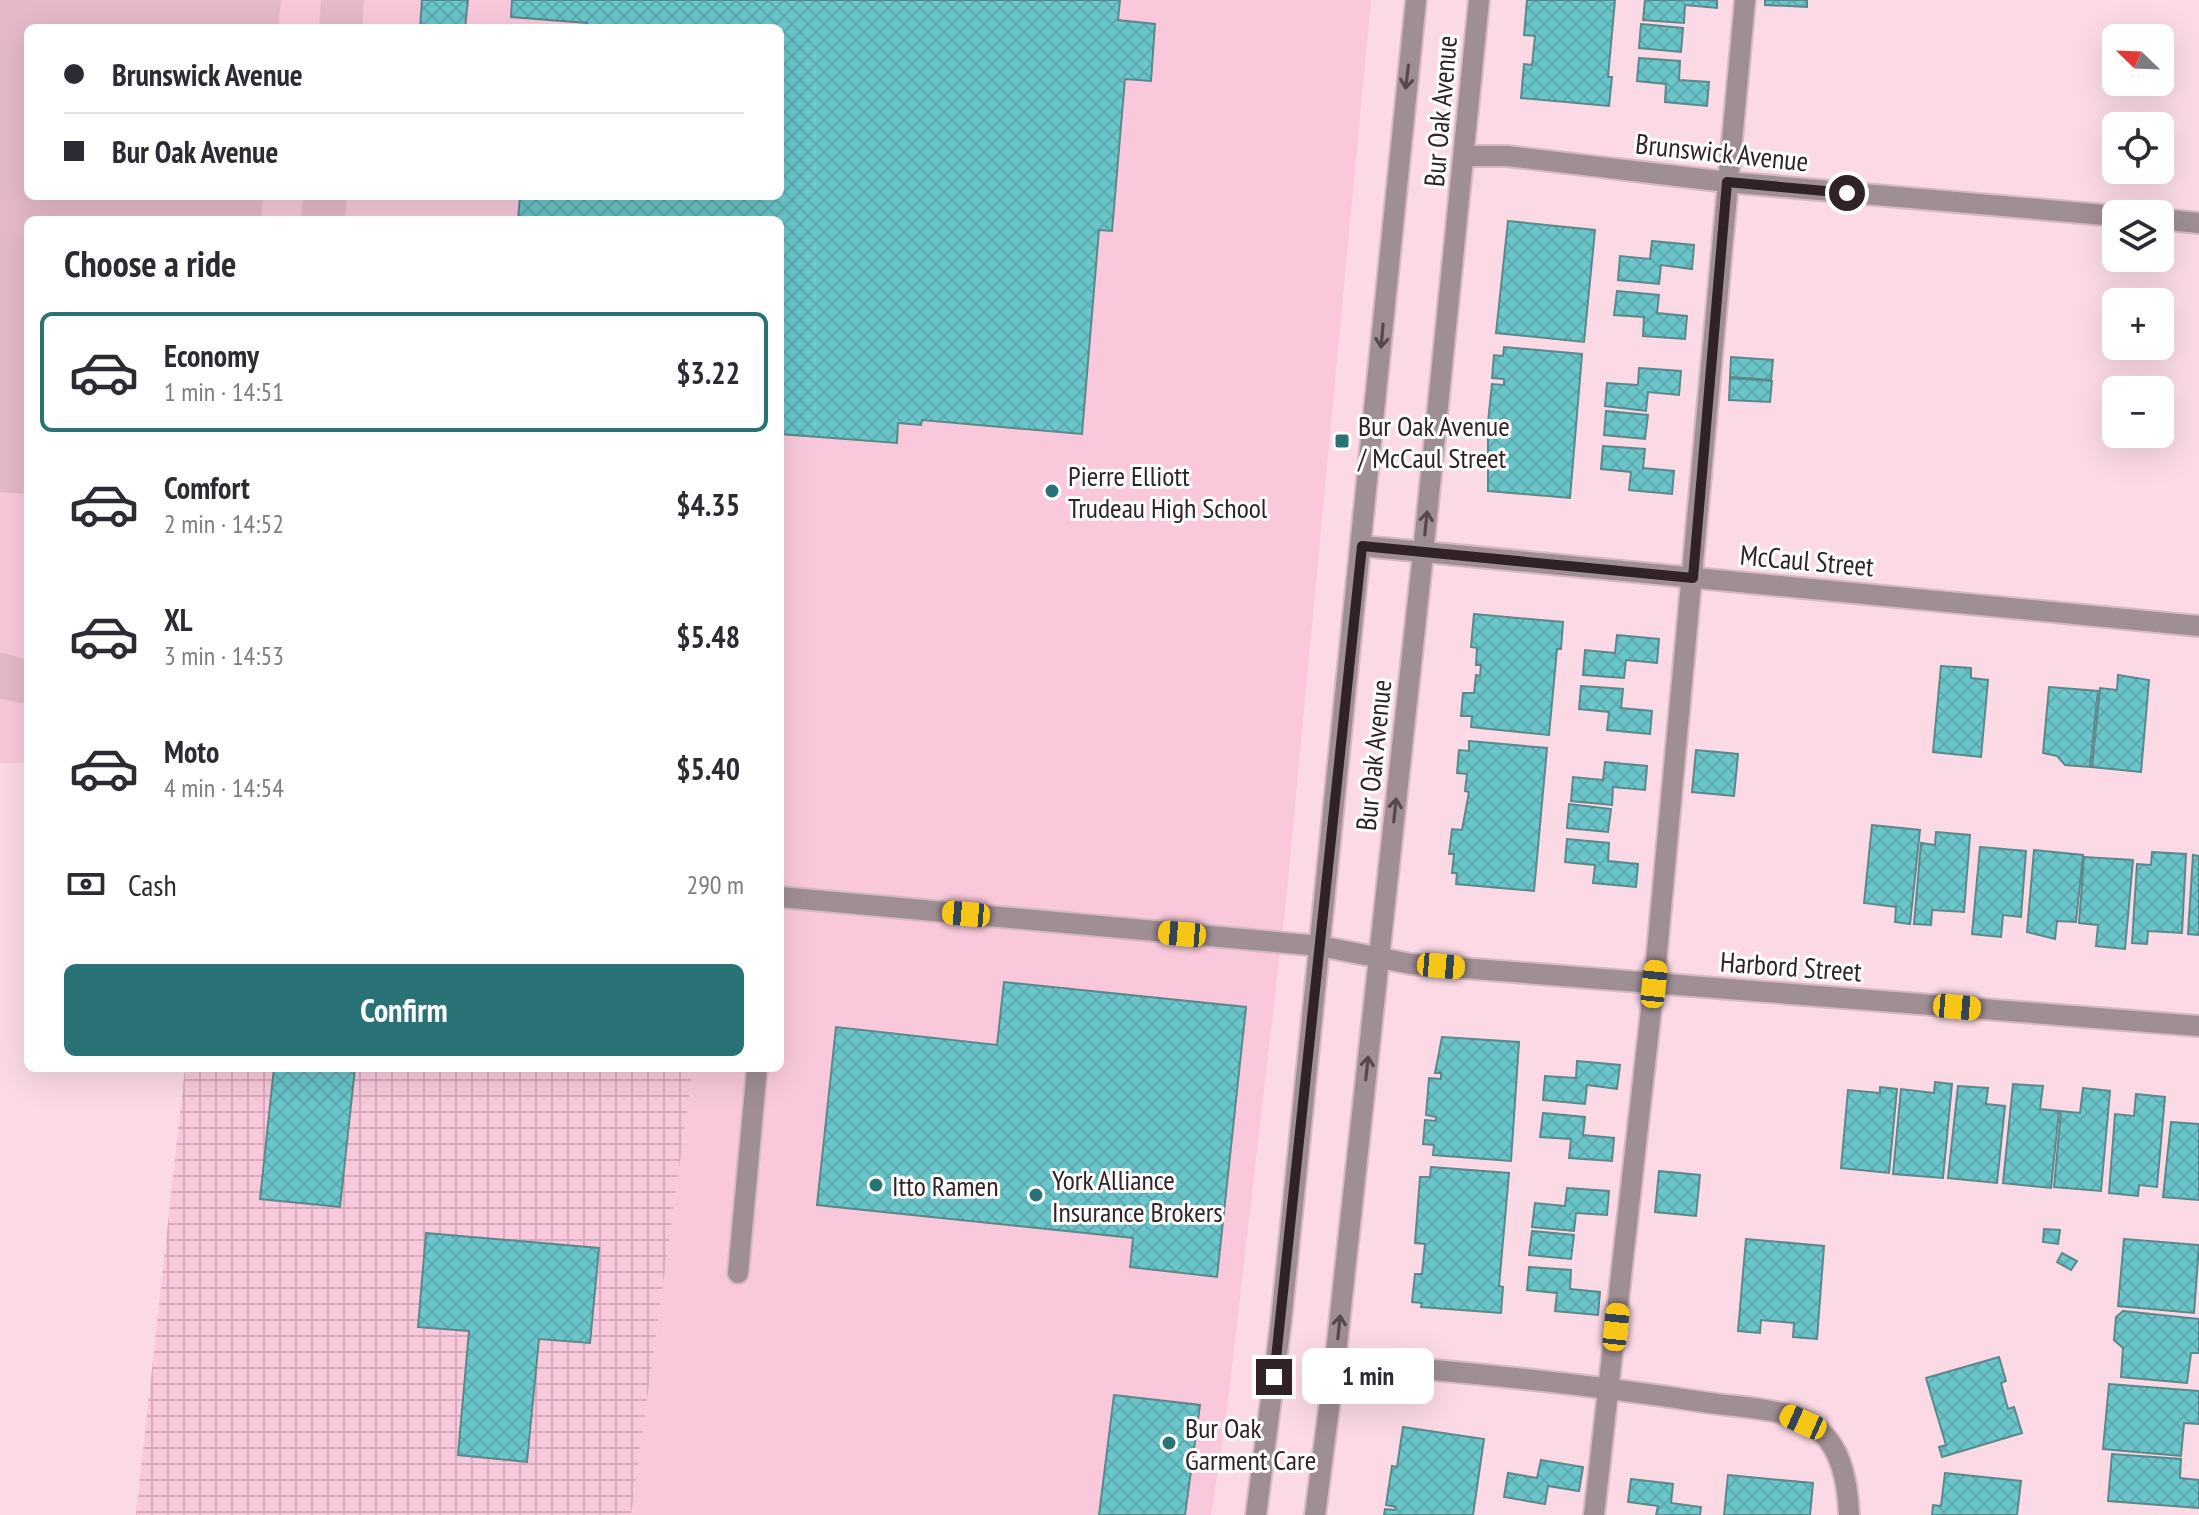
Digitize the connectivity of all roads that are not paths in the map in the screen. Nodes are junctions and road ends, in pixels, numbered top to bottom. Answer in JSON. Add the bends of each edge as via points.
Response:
{"nodes":[{"id":1,"x":1416,"y":0,"type":"edge"},
{"id":2,"x":1479,"y":0,"type":"edge"},
{"id":3,"x":1745,"y":0,"type":"edge"},
{"id":4,"x":1465,"y":156,"type":"junction"},
{"id":5,"x":1727,"y":182,"type":"junction"},
{"id":6,"x":2102,"y":215,"type":"edge"},
{"id":7,"x":2174,"y":220,"type":"edge"},
{"id":8,"x":2199,"y":223,"type":"edge"},
{"id":9,"x":1362,"y":546,"type":"junction"},
{"id":10,"x":1423,"y":554,"type":"junction"},
{"id":11,"x":1693,"y":578,"type":"junction"},
{"id":12,"x":2199,"y":626,"type":"edge"},
{"id":13,"x":784,"y":897,"type":"edge"},
{"id":14,"x":1320,"y":946,"type":"junction"},
{"id":15,"x":1379,"y":958,"type":"junction"},
{"id":16,"x":1654,"y":984,"type":"junction"},
{"id":17,"x":2199,"y":1026,"type":"edge"},
{"id":18,"x":757,"y":1072,"type":"edge"},
{"id":19,"x":738,"y":1273,"type":"dead end"},
{"id":20,"x":1335,"y":1362,"type":"junction"},
{"id":21,"x":1610,"y":1387,"type":"junction"},
{"id":22,"x":1256,"y":1515,"type":"edge"},
{"id":23,"x":1315,"y":1515,"type":"edge"},
{"id":24,"x":1594,"y":1515,"type":"edge"},
{"id":25,"x":1849,"y":1515,"type":"edge"}],
"edges":[{"from":1,"to":9,"type":"street","name":"Bur Oak Avenue","one_way":true},
{"from":2,"to":4,"type":"street","name":"Bur Oak Avenue"},
{"from":3,"to":5,"type":"street"},
{"from":4,"to":5,"type":"street","name":"Brunswick Avenue","via":[[1507,156]]},
{"from":10,"to":4,"type":"street","name":"Bur Oak Avenue","one_way":true},
{"from":5,"to":6,"type":"street","name":"Brunswick Avenue"},
{"from":5,"to":11,"type":"street"},
{"from":7,"to":8,"type":"street"},
{"from":9,"to":10,"type":"street","name":"McCaul Street"},
{"from":9,"to":14,"type":"street","name":"Bur Oak Avenue"},
{"from":10,"to":11,"type":"street","name":"McCaul Street"},
{"from":15,"to":10,"type":"street","name":"Bur Oak Avenue","one_way":true},
{"from":11,"to":12,"type":"street","name":"McCaul Street"},
{"from":11,"to":16,"type":"street"},
{"from":13,"to":14,"type":"street","name":"Harbord Street"},
{"from":14,"to":15,"type":"street","name":"Harbord Street"},
{"from":14,"to":22,"type":"street","name":"Bur Oak Avenue"},
{"from":15,"to":16,"type":"street","name":"Harbord Street"},
{"from":20,"to":15,"type":"street","name":"Bur Oak Avenue","one_way":true},
{"from":16,"to":17,"type":"street","name":"Harbord Street"},
{"from":16,"to":21,"type":"street"},
{"from":18,"to":19,"type":"street"},
{"from":20,"to":21,"type":"street"},
{"from":20,"to":23,"type":"street","name":"Bur Oak Avenue"},
{"from":21,"to":24,"type":"street"},
{"from":21,"to":25,"type":"street","via":[[1787,1415],[1819,1430],[1836,1450]]}]}
